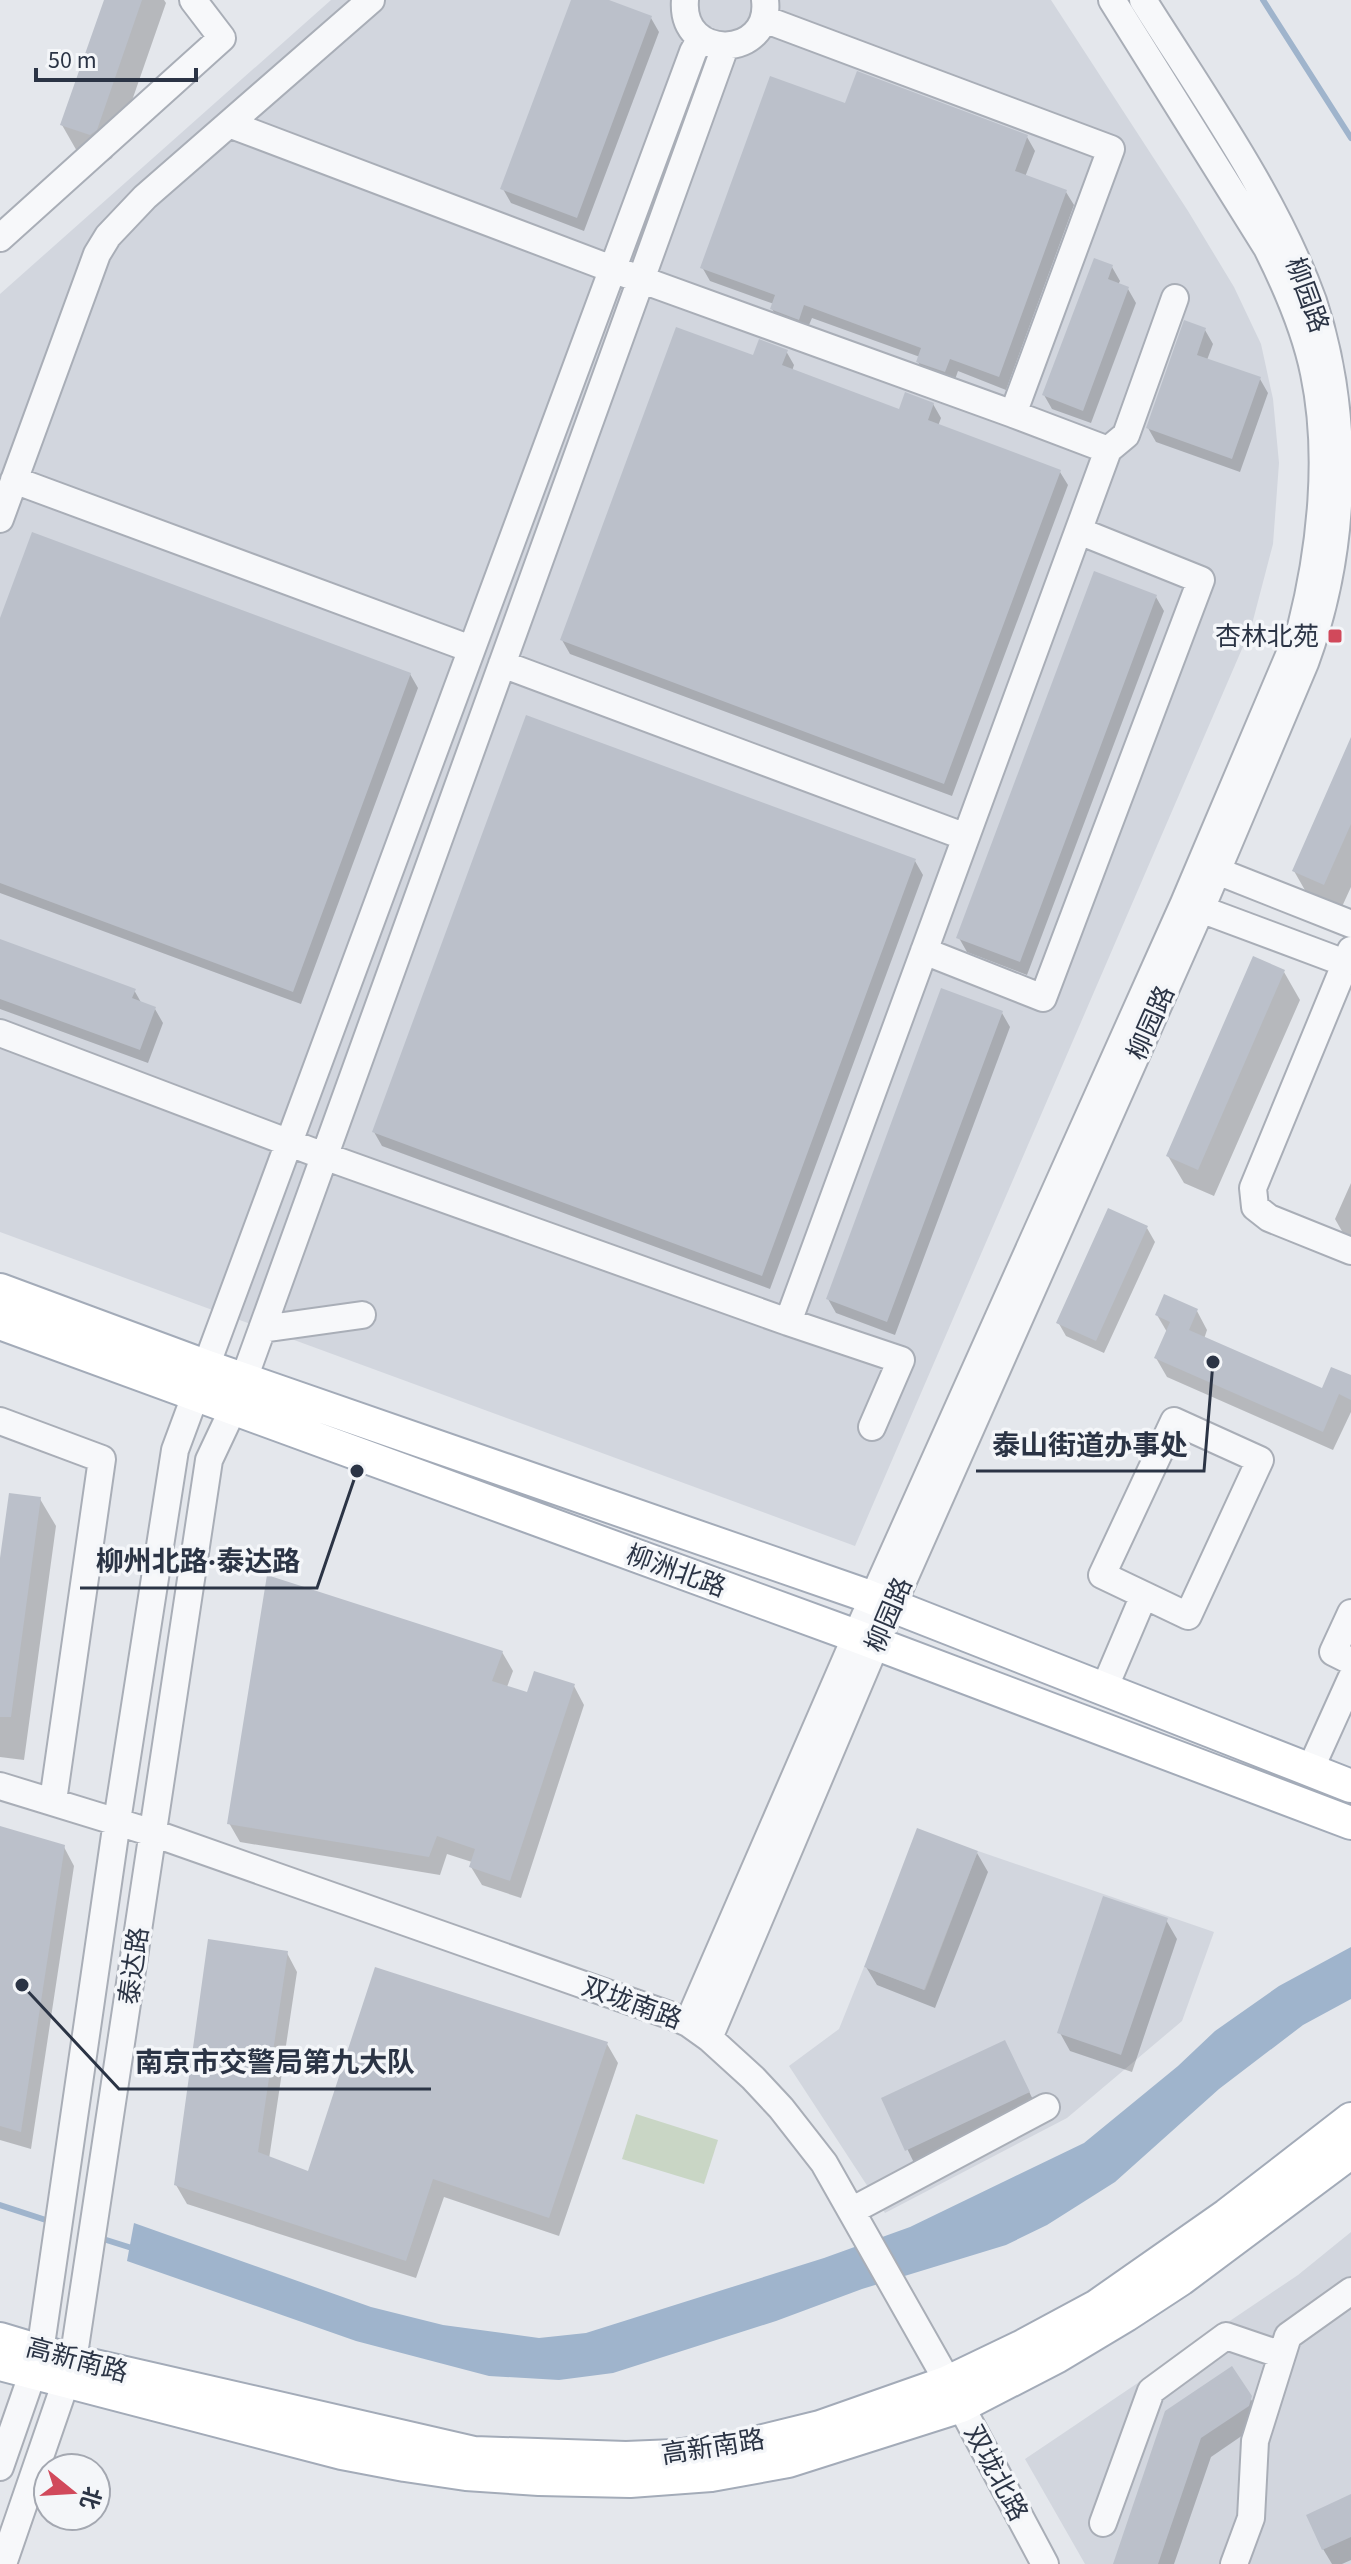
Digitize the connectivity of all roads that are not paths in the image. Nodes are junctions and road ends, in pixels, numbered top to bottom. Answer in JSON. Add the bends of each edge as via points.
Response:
{"nodes":[{"id":1,"x":193,"y":0,"type":"edge"},
{"id":2,"x":371,"y":0,"type":"edge"},
{"id":3,"x":685,"y":0,"type":"edge"},
{"id":4,"x":1112,"y":0,"type":"edge"},
{"id":5,"x":1143,"y":0,"type":"edge"},
{"id":6,"x":764,"y":9,"type":"edge"},
{"id":7,"x":713,"y":42,"type":"junction"},
{"id":8,"x":229,"y":124,"type":"junction"},
{"id":9,"x":0,"y":238,"type":"edge"},
{"id":10,"x":612,"y":269,"type":"junction"},
{"id":11,"x":642,"y":279,"type":"junction"},
{"id":12,"x":1175,"y":298,"type":"dead end"},
{"id":13,"x":1013,"y":414,"type":"junction"},
{"id":14,"x":1108,"y":450,"type":"junction"},
{"id":15,"x":14,"y":480,"type":"junction"},
{"id":16,"x":0,"y":519,"type":"edge"},
{"id":17,"x":1079,"y":531,"type":"junction"},
{"id":18,"x":475,"y":638,"type":"junction"},
{"id":19,"x":502,"y":664,"type":"junction"},
{"id":20,"x":462,"y":675,"type":"junction"},
{"id":21,"x":966,"y":837,"type":"junction"},
{"id":22,"x":1209,"y":867,"type":"junction"},
{"id":23,"x":1192,"y":906,"type":"junction"},
{"id":24,"x":1351,"y":924,"type":"edge"},
{"id":25,"x":924,"y":951,"type":"junction"},
{"id":26,"x":1348,"y":956,"type":"edge"},
{"id":27,"x":0,"y":1033,"type":"edge"},
{"id":28,"x":288,"y":1142,"type":"junction"},
{"id":29,"x":324,"y":1156,"type":"junction"},
{"id":30,"x":1351,"y":1251,"type":"edge"},
{"id":31,"x":0,"y":1290,"type":"edge"},
{"id":32,"x":362,"y":1315,"type":"dead end"},
{"id":33,"x":788,"y":1322,"type":"junction"},
{"id":34,"x":0,"y":1323,"type":"edge"},
{"id":35,"x":262,"y":1329,"type":"junction"},
{"id":36,"x":244,"y":1379,"type":"junction"},
{"id":37,"x":200,"y":1381,"type":"junction"},
{"id":38,"x":233,"y":1409,"type":"junction"},
{"id":39,"x":0,"y":1421,"type":"edge"},
{"id":40,"x":872,"y":1427,"type":"dead end"},
{"id":41,"x":1144,"y":1595,"type":"junction"},
{"id":42,"x":883,"y":1602,"type":"junction"},
{"id":43,"x":1351,"y":1613,"type":"edge"},
{"id":44,"x":866,"y":1640,"type":"junction"},
{"id":45,"x":1351,"y":1661,"type":"edge"},
{"id":46,"x":1351,"y":1679,"type":"edge"},
{"id":47,"x":1104,"y":1689,"type":"junction"},
{"id":48,"x":1310,"y":1770,"type":"junction"},
{"id":49,"x":0,"y":1786,"type":"edge"},
{"id":50,"x":1351,"y":1786,"type":"edge"},
{"id":51,"x":53,"y":1801,"type":"junction"},
{"id":52,"x":117,"y":1821,"type":"junction"},
{"id":53,"x":1351,"y":1823,"type":"edge"},
{"id":54,"x":153,"y":1833,"type":"junction"},
{"id":55,"x":699,"y":2030,"type":"junction"},
{"id":56,"x":1046,"y":2107,"type":"dead end"},
{"id":57,"x":1351,"y":2119,"type":"edge"},
{"id":58,"x":1351,"y":2152,"type":"edge"},
{"id":59,"x":856,"y":2216,"type":"junction"},
{"id":60,"x":1351,"y":2291,"type":"edge"},
{"id":61,"x":0,"y":2339,"type":"edge"},
{"id":62,"x":1282,"y":2355,"type":"junction"},
{"id":63,"x":36,"y":2362,"type":"junction"},
{"id":64,"x":0,"y":2364,"type":"edge"},
{"id":65,"x":69,"y":2372,"type":"junction"},
{"id":66,"x":955,"y":2394,"type":"junction"},
{"id":67,"x":0,"y":2467,"type":"edge"},
{"id":68,"x":1103,"y":2523,"type":"dead end"},
{"id":69,"x":3,"y":2564,"type":"edge"},
{"id":70,"x":1045,"y":2564,"type":"edge"},
{"id":71,"x":1234,"y":2564,"type":"edge"}],
"edges":[{"from":1,"to":9,"type":"street","via":[[222,38]]},
{"from":2,"to":8,"type":"street"},
{"from":3,"to":7,"type":"street","via":[[686,18]]},
{"from":4,"to":22,"type":"street","name":"柳园路","via":[[1289,290],[1314,374],[1321,430],[1319,539],[1301,627]]},
{"from":5,"to":22,"type":"street","name":"柳园路","via":[[1223,127],[1297,262],[1325,341],[1339,427],[1337,542],[1320,624]]},
{"from":6,"to":7,"type":"street","via":[[748,39]]},
{"from":6,"to":13,"type":"street","via":[[1111,149]]},
{"from":7,"to":10,"type":"street","name":"泰达路","via":[[693,52]]},
{"from":7,"to":11,"type":"street","name":"泰达路"},
{"from":8,"to":10,"type":"street"},
{"from":8,"to":15,"type":"street","via":[[145,197],[97,254]]},
{"from":10,"to":11,"type":"street"},
{"from":10,"to":18,"type":"street","name":"泰达路"},
{"from":11,"to":13,"type":"street"},
{"from":11,"to":19,"type":"street","name":"泰达路"},
{"from":12,"to":14,"type":"street","via":[[1126,435]]},
{"from":13,"to":14,"type":"street"},
{"from":14,"to":17,"type":"street"},
{"from":15,"to":16,"type":"street"},
{"from":15,"to":18,"type":"street"},
{"from":17,"to":21,"type":"street"},
{"from":17,"to":25,"type":"street","via":[[1201,580],[1043,998]]},
{"from":18,"to":19,"type":"street"},
{"from":18,"to":20,"type":"street","name":"泰达路"},
{"from":19,"to":20,"type":"street"},
{"from":19,"to":21,"type":"street"},
{"from":19,"to":29,"type":"street","name":"泰达路"},
{"from":20,"to":28,"type":"street","name":"泰达路"},
{"from":21,"to":25,"type":"street"},
{"from":22,"to":23,"type":"street","name":"柳园路"},
{"from":22,"to":24,"type":"street"},
{"from":23,"to":26,"type":"street"},
{"from":23,"to":42,"type":"street","name":"柳园路"},
{"from":25,"to":33,"type":"street"},
{"from":26,"to":30,"type":"street","via":[[1253,1188],[1255,1207],[1269,1218]]},
{"from":27,"to":28,"type":"street"},
{"from":28,"to":29,"type":"street"},
{"from":28,"to":37,"type":"street","name":"泰达路"},
{"from":29,"to":33,"type":"street"},
{"from":29,"to":35,"type":"street","name":"泰达路"},
{"from":31,"to":37,"type":"main road","name":"柳洲北路"},
{"from":32,"to":35,"type":"street"},
{"from":33,"to":40,"type":"street","via":[[901,1360]]},
{"from":34,"to":37,"type":"main road","name":"柳洲北路"},
{"from":35,"to":36,"type":"street","name":"泰达路"},
{"from":36,"to":37,"type":"main road","name":"柳洲北路"},
{"from":36,"to":38,"type":"street","name":"泰达路"},
{"from":36,"to":42,"type":"main road","name":"柳洲北路"},
{"from":37,"to":38,"type":"main road","name":"柳洲北路"},
{"from":37,"to":52,"type":"street","name":"泰达路","via":[[175,1450]]},
{"from":38,"to":44,"type":"main road","name":"柳洲北路"},
{"from":38,"to":54,"type":"street","name":"泰达路","via":[[209,1460]]},
{"from":39,"to":51,"type":"street","via":[[102,1459]]},
{"from":41,"to":41,"type":"street","via":[[1188,1616],[1260,1460],[1174,1421],[1102,1575]]},
{"from":41,"to":47,"type":"street"},
{"from":42,"to":44,"type":"street","name":"柳园路"},
{"from":42,"to":47,"type":"main road","name":"柳洲北路"},
{"from":43,"to":45,"type":"street","via":[[1333,1652]]},
{"from":44,"to":53,"type":"main road","name":"柳洲北路"},
{"from":44,"to":55,"type":"street","name":"柳园路"},
{"from":46,"to":48,"type":"street"},
{"from":47,"to":48,"type":"main road","name":"柳洲北路"},
{"from":48,"to":50,"type":"main road","name":"柳洲北路"},
{"from":49,"to":51,"type":"street","name":"双垅南路"},
{"from":51,"to":52,"type":"street","name":"双垅南路"},
{"from":52,"to":54,"type":"street","name":"双垅南路"},
{"from":52,"to":63,"type":"street","name":"泰达路"},
{"from":54,"to":55,"type":"street","name":"双垅南路"},
{"from":54,"to":65,"type":"street","name":"泰达路"},
{"from":55,"to":59,"type":"street","name":"双垅南路","via":[[781,2108]]},
{"from":56,"to":59,"type":"street"},
{"from":57,"to":66,"type":"main road","name":"高新南路","via":[[1097,2306],[1021,2347]]},
{"from":58,"to":66,"type":"main road","name":"高新南路","via":[[1126,2315],[1056,2357]]},
{"from":59,"to":66,"type":"street","name":"双垅南路"},
{"from":60,"to":62,"type":"street","via":[[1288,2336]]},
{"from":61,"to":63,"type":"main road","name":"高新南路"},
{"from":62,"to":68,"type":"street","via":[[1226,2336],[1151,2391]]},
{"from":62,"to":71,"type":"street","via":[[1255,2441],[1251,2518]]},
{"from":63,"to":64,"type":"main road","name":"高新南路"},
{"from":63,"to":65,"type":"main road","name":"高新南路"},
{"from":63,"to":67,"type":"street","name":"泰达路"},
{"from":65,"to":66,"type":"main road","name":"高新南路","via":[[474,2453],[566,2457],[675,2456],[739,2447]]},
{"from":65,"to":69,"type":"street","name":"泰达路"},
{"from":66,"to":70,"type":"street","name":"双垅北路"}]}
